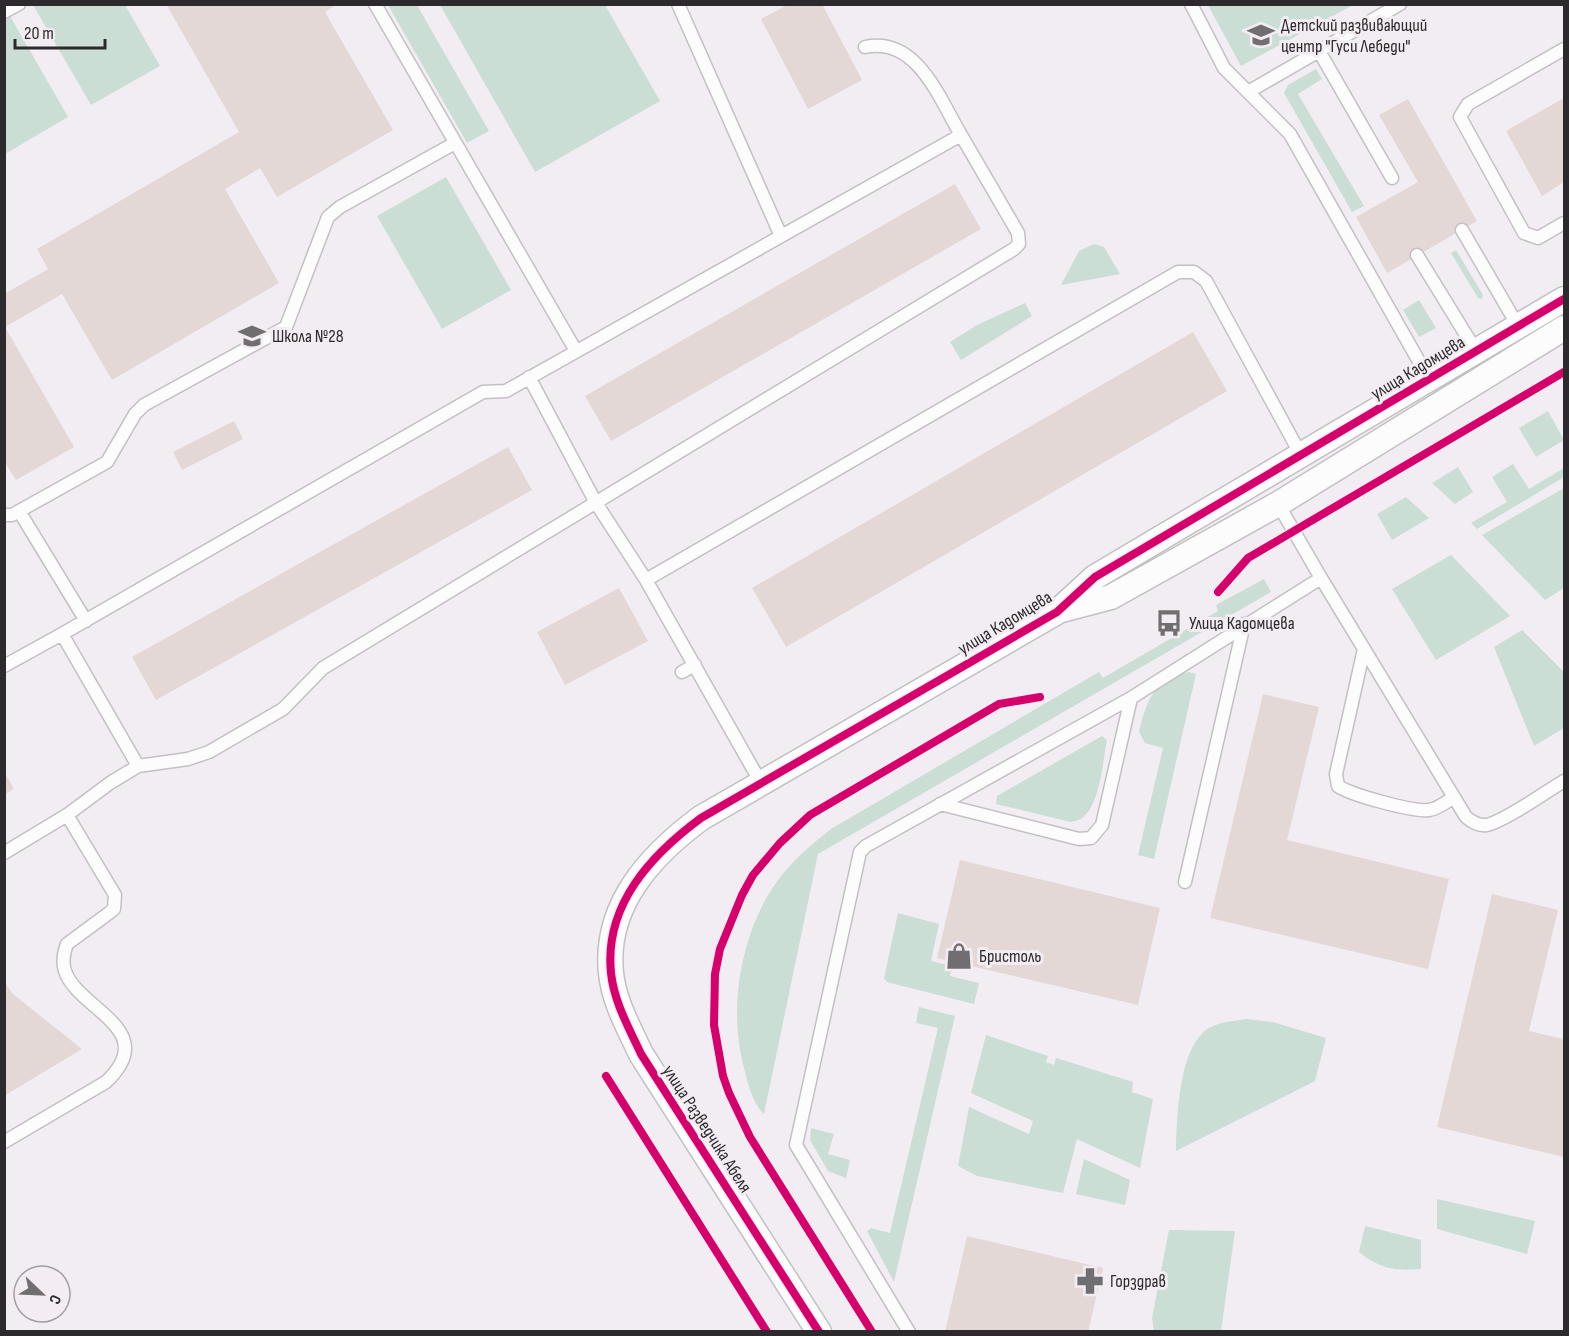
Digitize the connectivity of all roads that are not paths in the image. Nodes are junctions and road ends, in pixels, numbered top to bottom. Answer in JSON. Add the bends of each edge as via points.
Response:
{"nodes":[{"id":1,"x":19,"y":4,"type":"edge"},
{"id":2,"x":375,"y":4,"type":"edge"},
{"id":3,"x":678,"y":4,"type":"edge"},
{"id":4,"x":1191,"y":4,"type":"edge"},
{"id":5,"x":1400,"y":4,"type":"edge"},
{"id":6,"x":4,"y":12,"type":"edge"},
{"id":7,"x":865,"y":46,"type":"dead end"},
{"id":8,"x":1564,"y":49,"type":"edge"},
{"id":9,"x":1319,"y":51,"type":"junction"},
{"id":10,"x":1248,"y":92,"type":"junction"},
{"id":11,"x":961,"y":135,"type":"junction"},
{"id":12,"x":455,"y":143,"type":"junction"},
{"id":13,"x":1392,"y":178,"type":"dead end"},
{"id":14,"x":1564,"y":223,"type":"edge"},
{"id":15,"x":1462,"y":230,"type":"dead end"},
{"id":16,"x":781,"y":236,"type":"junction"},
{"id":17,"x":1417,"y":255,"type":"dead end"},
{"id":18,"x":1564,"y":299,"type":"edge"},
{"id":19,"x":1518,"y":327,"type":"junction"},
{"id":20,"x":1564,"y":328,"type":"edge"},
{"id":21,"x":576,"y":351,"type":"junction"},
{"id":22,"x":1476,"y":351,"type":"junction"},
{"id":23,"x":529,"y":378,"type":"junction"},
{"id":24,"x":1429,"y":379,"type":"junction"},
{"id":25,"x":1301,"y":455,"type":"junction"},
{"id":26,"x":596,"y":503,"type":"junction"},
{"id":27,"x":1278,"y":504,"type":"junction"},
{"id":28,"x":19,"y":511,"type":"junction"},
{"id":29,"x":4,"y":515,"type":"edge"},
{"id":30,"x":1321,"y":578,"type":"junction"},
{"id":31,"x":646,"y":580,"type":"junction"},
{"id":32,"x":1057,"y":612,"type":"junction"},
{"id":33,"x":86,"y":621,"type":"junction"},
{"id":34,"x":1244,"y":624,"type":"junction"},
{"id":35,"x":62,"y":634,"type":"junction"},
{"id":36,"x":1364,"y":649,"type":"junction"},
{"id":37,"x":695,"y":665,"type":"junction"},
{"id":38,"x":4,"y":666,"type":"edge"},
{"id":39,"x":682,"y":672,"type":"dead end"},
{"id":40,"x":1131,"y":698,"type":"junction"},
{"id":41,"x":138,"y":766,"type":"junction"},
{"id":42,"x":1564,"y":781,"type":"edge"},
{"id":43,"x":761,"y":783,"type":"junction"},
{"id":44,"x":1454,"y":798,"type":"junction"},
{"id":45,"x":940,"y":804,"type":"junction"},
{"id":46,"x":67,"y":815,"type":"junction"},
{"id":47,"x":4,"y":853,"type":"edge"},
{"id":48,"x":1185,"y":882,"type":"dead end"},
{"id":49,"x":616,"y":927,"type":"joint"},
{"id":50,"x":4,"y":1142,"type":"edge"},
{"id":51,"x":819,"y":1332,"type":"edge"},
{"id":52,"x":909,"y":1332,"type":"edge"}],
"edges":[{"from":1,"to":6,"type":"lane"},
{"from":2,"to":12,"type":"lane"},
{"from":3,"to":16,"type":"lane"},
{"from":4,"to":10,"type":"lane","via":[[1224,68]]},
{"from":5,"to":9,"type":"lane"},
{"from":7,"to":11,"type":"lane","via":[[879,44],[907,53]]},
{"from":8,"to":14,"type":"lane","via":[[1468,104],[1460,117],[1524,233],[1538,238]]},
{"from":9,"to":10,"type":"lane"},
{"from":9,"to":13,"type":"lane"},
{"from":10,"to":24,"type":"lane","via":[[1290,134]]},
{"from":11,"to":16,"type":"lane"},
{"from":11,"to":26,"type":"lane","via":[[1018,233],[1019,244]]},
{"from":12,"to":21,"type":"lane"},
{"from":12,"to":28,"type":"lane","via":[[339,207],[328,217],[286,327],[144,405],[107,462]]},
{"from":15,"to":19,"type":"lane"},
{"from":16,"to":21,"type":"lane"},
{"from":17,"to":22,"type":"lane"},
{"from":18,"to":19,"type":"street","name":"улица Кадомцева"},
{"from":19,"to":22,"type":"street","name":"улица Кадомцева"},
{"from":20,"to":27,"type":"street","name":"улица Кадомцева"},
{"from":21,"to":23,"type":"lane"},
{"from":22,"to":24,"type":"street","name":"улица Кадомцева"},
{"from":23,"to":26,"type":"lane"},
{"from":23,"to":33,"type":"lane","via":[[506,391],[483,392]]},
{"from":24,"to":25,"type":"street","name":"улица Кадомцева"},
{"from":25,"to":31,"type":"lane","via":[[1206,281],[1194,272],[1178,272]]},
{"from":25,"to":32,"type":"street","name":"улица Кадомцева","via":[[1095,577]]},
{"from":26,"to":31,"type":"lane"},
{"from":26,"to":41,"type":"lane","via":[[323,668],[283,709],[209,752]]},
{"from":27,"to":30,"type":"lane"},
{"from":27,"to":32,"type":"street","name":"улица Кадомцева","via":[[1112,597]]},
{"from":28,"to":29,"type":"lane"},
{"from":28,"to":33,"type":"lane"},
{"from":30,"to":34,"type":"lane"},
{"from":30,"to":36,"type":"lane"},
{"from":31,"to":37,"type":"lane"},
{"from":32,"to":43,"type":"street","name":"улица Кадомцева"},
{"from":33,"to":35,"type":"lane"},
{"from":34,"to":40,"type":"lane"},
{"from":34,"to":48,"type":"lane"},
{"from":35,"to":38,"type":"lane"},
{"from":35,"to":41,"type":"lane"},
{"from":36,"to":44,"type":"lane"},
{"from":36,"to":44,"type":"lane","via":[[1336,774],[1338,786],[1348,794],[1422,810],[1438,808]]},
{"from":37,"to":39,"type":"lane"},
{"from":37,"to":43,"type":"lane"},
{"from":40,"to":45,"type":"lane"},
{"from":40,"to":45,"type":"lane","via":[[1102,825],[1091,838],[1079,839]]},
{"from":41,"to":46,"type":"lane"},
{"from":42,"to":44,"type":"lane","via":[[1487,825],[1472,822]]},
{"from":43,"to":49,"type":"street","name":"улица Кадомцева","via":[[701,819],[653,857],[637,876]]},
{"from":45,"to":52,"type":"lane","via":[[866,846],[858,858],[795,1141]]},
{"from":46,"to":47,"type":"lane"},
{"from":46,"to":50,"type":"lane","via":[[115,895],[114,909],[67,944],[65,970],[117,1026],[124,1047],[118,1069],[105,1082]]},
{"from":49,"to":51,"type":"street","name":"улица Разведчика Абеля","via":[[611,973],[619,1005],[641,1054]]}]}
